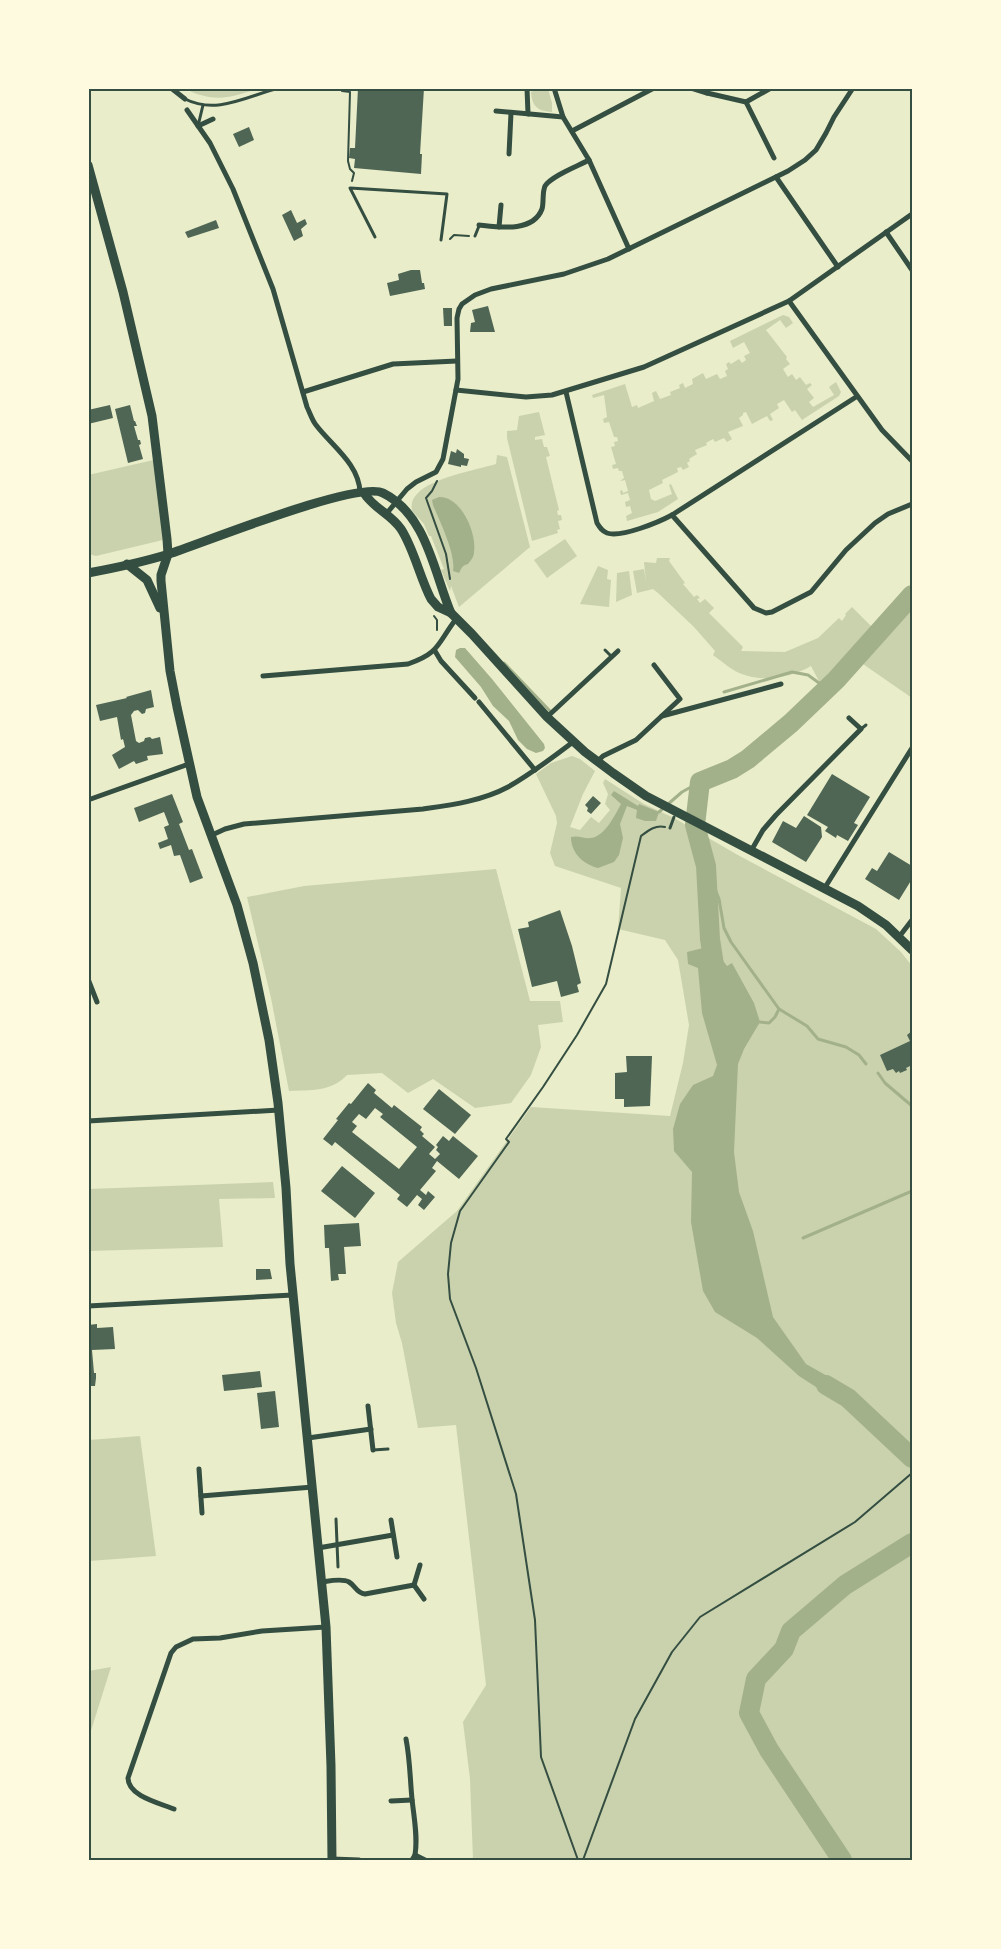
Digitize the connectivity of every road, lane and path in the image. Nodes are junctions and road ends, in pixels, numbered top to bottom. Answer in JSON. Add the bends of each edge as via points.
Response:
{"nodes":[{"id":1,"x":171,"y":88,"type":"edge"},
{"id":2,"x":279,"y":88,"type":"edge"},
{"id":3,"x":342,"y":88,"type":"edge"},
{"id":4,"x":526,"y":88,"type":"edge"},
{"id":5,"x":554,"y":88,"type":"edge"},
{"id":6,"x":654,"y":88,"type":"edge"},
{"id":7,"x":691,"y":88,"type":"edge"},
{"id":8,"x":771,"y":88,"type":"edge"},
{"id":9,"x":853,"y":88,"type":"edge"},
{"id":10,"x":707,"y":91,"type":"edge"},
{"id":11,"x":185,"y":99,"type":"joint"},
{"id":12,"x":746,"y":102,"type":"junction"},
{"id":13,"x":203,"y":105,"type":"junction"},
{"id":14,"x":187,"y":110,"type":"dead end"},
{"id":15,"x":496,"y":111,"type":"dead end"},
{"id":16,"x":511,"y":112,"type":"junction"},
{"id":17,"x":528,"y":114,"type":"junction"},
{"id":18,"x":563,"y":117,"type":"junction"},
{"id":19,"x":213,"y":119,"type":"dead end"},
{"id":20,"x":198,"y":126,"type":"junction"},
{"id":21,"x":572,"y":131,"type":"junction"},
{"id":22,"x":509,"y":154,"type":"dead end"},
{"id":23,"x":774,"y":158,"type":"dead end"},
{"id":24,"x":589,"y":160,"type":"junction"},
{"id":25,"x":88,"y":165,"type":"edge"},
{"id":26,"x":354,"y":173,"type":"dead end"},
{"id":27,"x":776,"y":177,"type":"junction"},
{"id":28,"x":501,"y":205,"type":"dead end"},
{"id":29,"x":912,"y":214,"type":"edge"},
{"id":30,"x":479,"y":225,"type":"joint"},
{"id":31,"x":499,"y":227,"type":"junction"},
{"id":32,"x":886,"y":232,"type":"junction"},
{"id":33,"x":464,"y":236,"type":"dead end"},
{"id":34,"x":475,"y":236,"type":"dead end"},
{"id":35,"x":375,"y":237,"type":"dead end"},
{"id":36,"x":450,"y":239,"type":"dead end"},
{"id":37,"x":441,"y":240,"type":"dead end"},
{"id":38,"x":629,"y":249,"type":"junction"},
{"id":39,"x":838,"y":267,"type":"junction"},
{"id":40,"x":912,"y":270,"type":"edge"},
{"id":41,"x":789,"y":301,"type":"junction"},
{"id":42,"x":457,"y":361,"type":"junction"},
{"id":43,"x":456,"y":390,"type":"junction"},
{"id":44,"x":303,"y":392,"type":"junction"},
{"id":45,"x":566,"y":392,"type":"junction"},
{"id":46,"x":856,"y":397,"type":"junction"},
{"id":47,"x":912,"y":461,"type":"edge"},
{"id":48,"x":438,"y":479,"type":"dead end"},
{"id":49,"x":362,"y":492,"type":"junction"},
{"id":50,"x":397,"y":502,"type":"junction"},
{"id":51,"x":912,"y":504,"type":"edge"},
{"id":52,"x":387,"y":513,"type":"junction"},
{"id":53,"x":672,"y":515,"type":"junction"},
{"id":54,"x":168,"y":554,"type":"junction"},
{"id":55,"x":128,"y":564,"type":"junction"},
{"id":56,"x":449,"y":570,"type":"dead end"},
{"id":57,"x":88,"y":573,"type":"edge"},
{"id":58,"x":164,"y":612,"type":"junction"},
{"id":59,"x":454,"y":616,"type":"junction"},
{"id":60,"x":605,"y":650,"type":"dead end"},
{"id":61,"x":435,"y":651,"type":"junction"},
{"id":62,"x":618,"y":651,"type":"dead end"},
{"id":63,"x":612,"y":657,"type":"junction"},
{"id":64,"x":654,"y":665,"type":"dead end"},
{"id":65,"x":263,"y":676,"type":"dead end"},
{"id":66,"x":781,"y":684,"type":"dead end"},
{"id":67,"x":661,"y":716,"type":"junction"},
{"id":68,"x":547,"y":717,"type":"junction"},
{"id":69,"x":849,"y":718,"type":"dead end"},
{"id":70,"x":866,"y":724,"type":"dead end"},
{"id":71,"x":861,"y":729,"type":"junction"},
{"id":72,"x":573,"y":742,"type":"junction"},
{"id":73,"x":912,"y":748,"type":"edge"},
{"id":74,"x":597,"y":762,"type":"junction"},
{"id":75,"x":189,"y":764,"type":"junction"},
{"id":76,"x":535,"y":770,"type":"junction"},
{"id":77,"x":88,"y":800,"type":"edge"},
{"id":78,"x":674,"y":814,"type":"junction"},
{"id":79,"x":670,"y":828,"type":"joint"},
{"id":80,"x":212,"y":835,"type":"junction"},
{"id":81,"x":752,"y":850,"type":"junction"},
{"id":82,"x":824,"y":889,"type":"junction"},
{"id":83,"x":912,"y":920,"type":"edge"},
{"id":84,"x":899,"y":937,"type":"junction"},
{"id":85,"x":912,"y":950,"type":"edge"},
{"id":86,"x":88,"y":979,"type":"edge"},
{"id":87,"x":97,"y":1002,"type":"dead end"},
{"id":88,"x":279,"y":1110,"type":"junction"},
{"id":89,"x":88,"y":1121,"type":"edge"},
{"id":90,"x":294,"y":1295,"type":"junction"},
{"id":91,"x":88,"y":1306,"type":"edge"},
{"id":92,"x":368,"y":1406,"type":"dead end"},
{"id":93,"x":370,"y":1429,"type":"junction"},
{"id":94,"x":308,"y":1438,"type":"junction"},
{"id":95,"x":388,"y":1449,"type":"dead end"},
{"id":96,"x":373,"y":1450,"type":"joint"},
{"id":97,"x":199,"y":1469,"type":"dead end"},
{"id":98,"x":912,"y":1473,"type":"edge"},
{"id":99,"x":313,"y":1486,"type":"junction"},
{"id":100,"x":201,"y":1496,"type":"junction"},
{"id":101,"x":202,"y":1513,"type":"dead end"},
{"id":102,"x":336,"y":1520,"type":"dead end"},
{"id":103,"x":391,"y":1520,"type":"dead end"},
{"id":104,"x":393,"y":1535,"type":"junction"},
{"id":105,"x":337,"y":1545,"type":"junction"},
{"id":106,"x":318,"y":1548,"type":"junction"},
{"id":107,"x":397,"y":1557,"type":"dead end"},
{"id":108,"x":420,"y":1565,"type":"dead end"},
{"id":109,"x":338,"y":1567,"type":"dead end"},
{"id":110,"x":322,"y":1582,"type":"junction"},
{"id":111,"x":414,"y":1585,"type":"junction"},
{"id":112,"x":424,"y":1599,"type":"dead end"},
{"id":113,"x":326,"y":1627,"type":"junction"},
{"id":114,"x":406,"y":1739,"type":"dead end"},
{"id":115,"x":412,"y":1800,"type":"junction"},
{"id":116,"x":391,"y":1801,"type":"dead end"},
{"id":117,"x":174,"y":1809,"type":"dead end"},
{"id":118,"x":414,"y":1858,"type":"edge"},
{"id":119,"x":332,"y":1860,"type":"edge"},
{"id":120,"x":359,"y":1860,"type":"edge"},
{"id":121,"x":424,"y":1860,"type":"edge"},
{"id":122,"x":578,"y":1860,"type":"edge"},
{"id":123,"x":583,"y":1860,"type":"edge"}],
"edges":[{"from":1,"to":11,"type":"street"},
{"from":2,"to":13,"type":"lane","via":[[228,104]]},
{"from":3,"to":26,"type":"path","via":[[350,92],[348,161]]},
{"from":4,"to":17,"type":"street"},
{"from":5,"to":18,"type":"street"},
{"from":6,"to":21,"type":"street"},
{"from":7,"to":10,"type":"street"},
{"from":8,"to":12,"type":"street"},
{"from":9,"to":27,"type":"street","via":[[816,150]]},
{"from":10,"to":12,"type":"street"},
{"from":11,"to":13,"type":"lane"},
{"from":12,"to":23,"type":"street"},
{"from":13,"to":20,"type":"lane"},
{"from":14,"to":20,"type":"street"},
{"from":15,"to":16,"type":"street"},
{"from":16,"to":17,"type":"street"},
{"from":16,"to":22,"type":"street"},
{"from":17,"to":18,"type":"street"},
{"from":18,"to":21,"type":"street"},
{"from":19,"to":20,"type":"street"},
{"from":20,"to":44,"type":"street","via":[[224,168],[273,289]]},
{"from":21,"to":24,"type":"street"},
{"from":24,"to":31,"type":"street","via":[[546,184],[542,209],[532,219],[522,226]]},
{"from":24,"to":38,"type":"street"},
{"from":25,"to":54,"type":"main road","via":[[152,416]]},
{"from":27,"to":38,"type":"street"},
{"from":27,"to":39,"type":"street"},
{"from":28,"to":31,"type":"street"},
{"from":29,"to":32,"type":"street"},
{"from":30,"to":31,"type":"street"},
{"from":30,"to":34,"type":"lane"},
{"from":32,"to":39,"type":"street"},
{"from":32,"to":40,"type":"street"},
{"from":33,"to":36,"type":"path","via":[[454,235]]},
{"from":35,"to":37,"type":"lane","via":[[350,188],[447,194]]},
{"from":38,"to":42,"type":"street","via":[[579,269],[491,289],[467,300],[459,309]]},
{"from":39,"to":41,"type":"street"},
{"from":41,"to":45,"type":"street","via":[[644,367]]},
{"from":41,"to":46,"type":"street"},
{"from":42,"to":43,"type":"street"},
{"from":42,"to":44,"type":"street","via":[[393,364]]},
{"from":43,"to":45,"type":"street","via":[[526,397]]},
{"from":43,"to":50,"type":"street","via":[[438,469],[416,482]]},
{"from":44,"to":49,"type":"street","via":[[314,423],[356,474]]},
{"from":45,"to":53,"type":"street","via":[[601,529],[613,534]]},
{"from":46,"to":47,"type":"street"},
{"from":46,"to":53,"type":"street"},
{"from":48,"to":56,"type":"path","via":[[426,498]]},
{"from":49,"to":50,"type":"main road","via":[[376,490]]},
{"from":49,"to":52,"type":"main road"},
{"from":49,"to":54,"type":"main road","via":[[332,497]]},
{"from":50,"to":52,"type":"street"},
{"from":50,"to":59,"type":"main road","via":[[422,533]]},
{"from":51,"to":53,"type":"street","via":[[875,523],[811,592],[766,612],[754,608]]},
{"from":52,"to":59,"type":"main road","via":[[401,530],[431,599]]},
{"from":54,"to":55,"type":"main road"},
{"from":54,"to":58,"type":"main road","via":[[161,574]]},
{"from":55,"to":57,"type":"main road"},
{"from":55,"to":58,"type":"main road","via":[[147,580]]},
{"from":58,"to":75,"type":"main road","via":[[170,671]]},
{"from":59,"to":61,"type":"street"},
{"from":59,"to":68,"type":"main road"},
{"from":60,"to":63,"type":"lane"},
{"from":61,"to":65,"type":"street","via":[[408,664]]},
{"from":61,"to":76,"type":"street"},
{"from":62,"to":63,"type":"street"},
{"from":63,"to":68,"type":"street"},
{"from":64,"to":67,"type":"street","via":[[680,699]]},
{"from":66,"to":67,"type":"street"},
{"from":67,"to":74,"type":"street","via":[[636,740]]},
{"from":68,"to":72,"type":"main road"},
{"from":69,"to":71,"type":"street"},
{"from":70,"to":71,"type":"lane"},
{"from":71,"to":81,"type":"street","via":[[776,815]]},
{"from":72,"to":74,"type":"main road"},
{"from":72,"to":76,"type":"street"},
{"from":73,"to":82,"type":"street"},
{"from":74,"to":78,"type":"main road"},
{"from":75,"to":77,"type":"street"},
{"from":75,"to":80,"type":"main road"},
{"from":76,"to":80,"type":"street","via":[[507,788],[452,805],[244,824]]},
{"from":78,"to":79,"type":"lane"},
{"from":78,"to":81,"type":"main road"},
{"from":79,"to":122,"type":"path","via":[[651,828],[642,836],[606,984],[543,1088],[506,1139],[509,1142],[460,1211],[449,1264],[450,1299],[516,1494],[535,1620],[541,1758]]},
{"from":80,"to":88,"type":"main road","via":[[253,963]]},
{"from":81,"to":82,"type":"main road"},
{"from":82,"to":84,"type":"main road","via":[[858,906]]},
{"from":83,"to":84,"type":"street"},
{"from":84,"to":85,"type":"main road"},
{"from":86,"to":87,"type":"street"},
{"from":88,"to":89,"type":"street"},
{"from":88,"to":90,"type":"main road"},
{"from":90,"to":91,"type":"street"},
{"from":90,"to":94,"type":"main road"},
{"from":92,"to":93,"type":"street"},
{"from":93,"to":94,"type":"street"},
{"from":93,"to":96,"type":"street"},
{"from":94,"to":99,"type":"main road"},
{"from":95,"to":96,"type":"lane"},
{"from":97,"to":100,"type":"street"},
{"from":98,"to":123,"type":"path","via":[[855,1522],[700,1617],[672,1652],[635,1719]]},
{"from":99,"to":100,"type":"street"},
{"from":99,"to":106,"type":"main road"},
{"from":100,"to":101,"type":"street"},
{"from":102,"to":105,"type":"lane"},
{"from":103,"to":104,"type":"street"},
{"from":104,"to":105,"type":"street"},
{"from":104,"to":107,"type":"street"},
{"from":105,"to":106,"type":"street"},
{"from":105,"to":109,"type":"lane"},
{"from":106,"to":110,"type":"main road"},
{"from":108,"to":111,"type":"street"},
{"from":110,"to":111,"type":"street","via":[[342,1580],[365,1594]]},
{"from":110,"to":113,"type":"main road"},
{"from":111,"to":112,"type":"street"},
{"from":113,"to":117,"type":"street","via":[[193,1639],[176,1647],[128,1778],[134,1792]]},
{"from":113,"to":119,"type":"main road"},
{"from":114,"to":115,"type":"street"},
{"from":115,"to":116,"type":"street"},
{"from":115,"to":118,"type":"street"},
{"from":118,"to":121,"type":"street"},
{"from":119,"to":120,"type":"street"}]}
